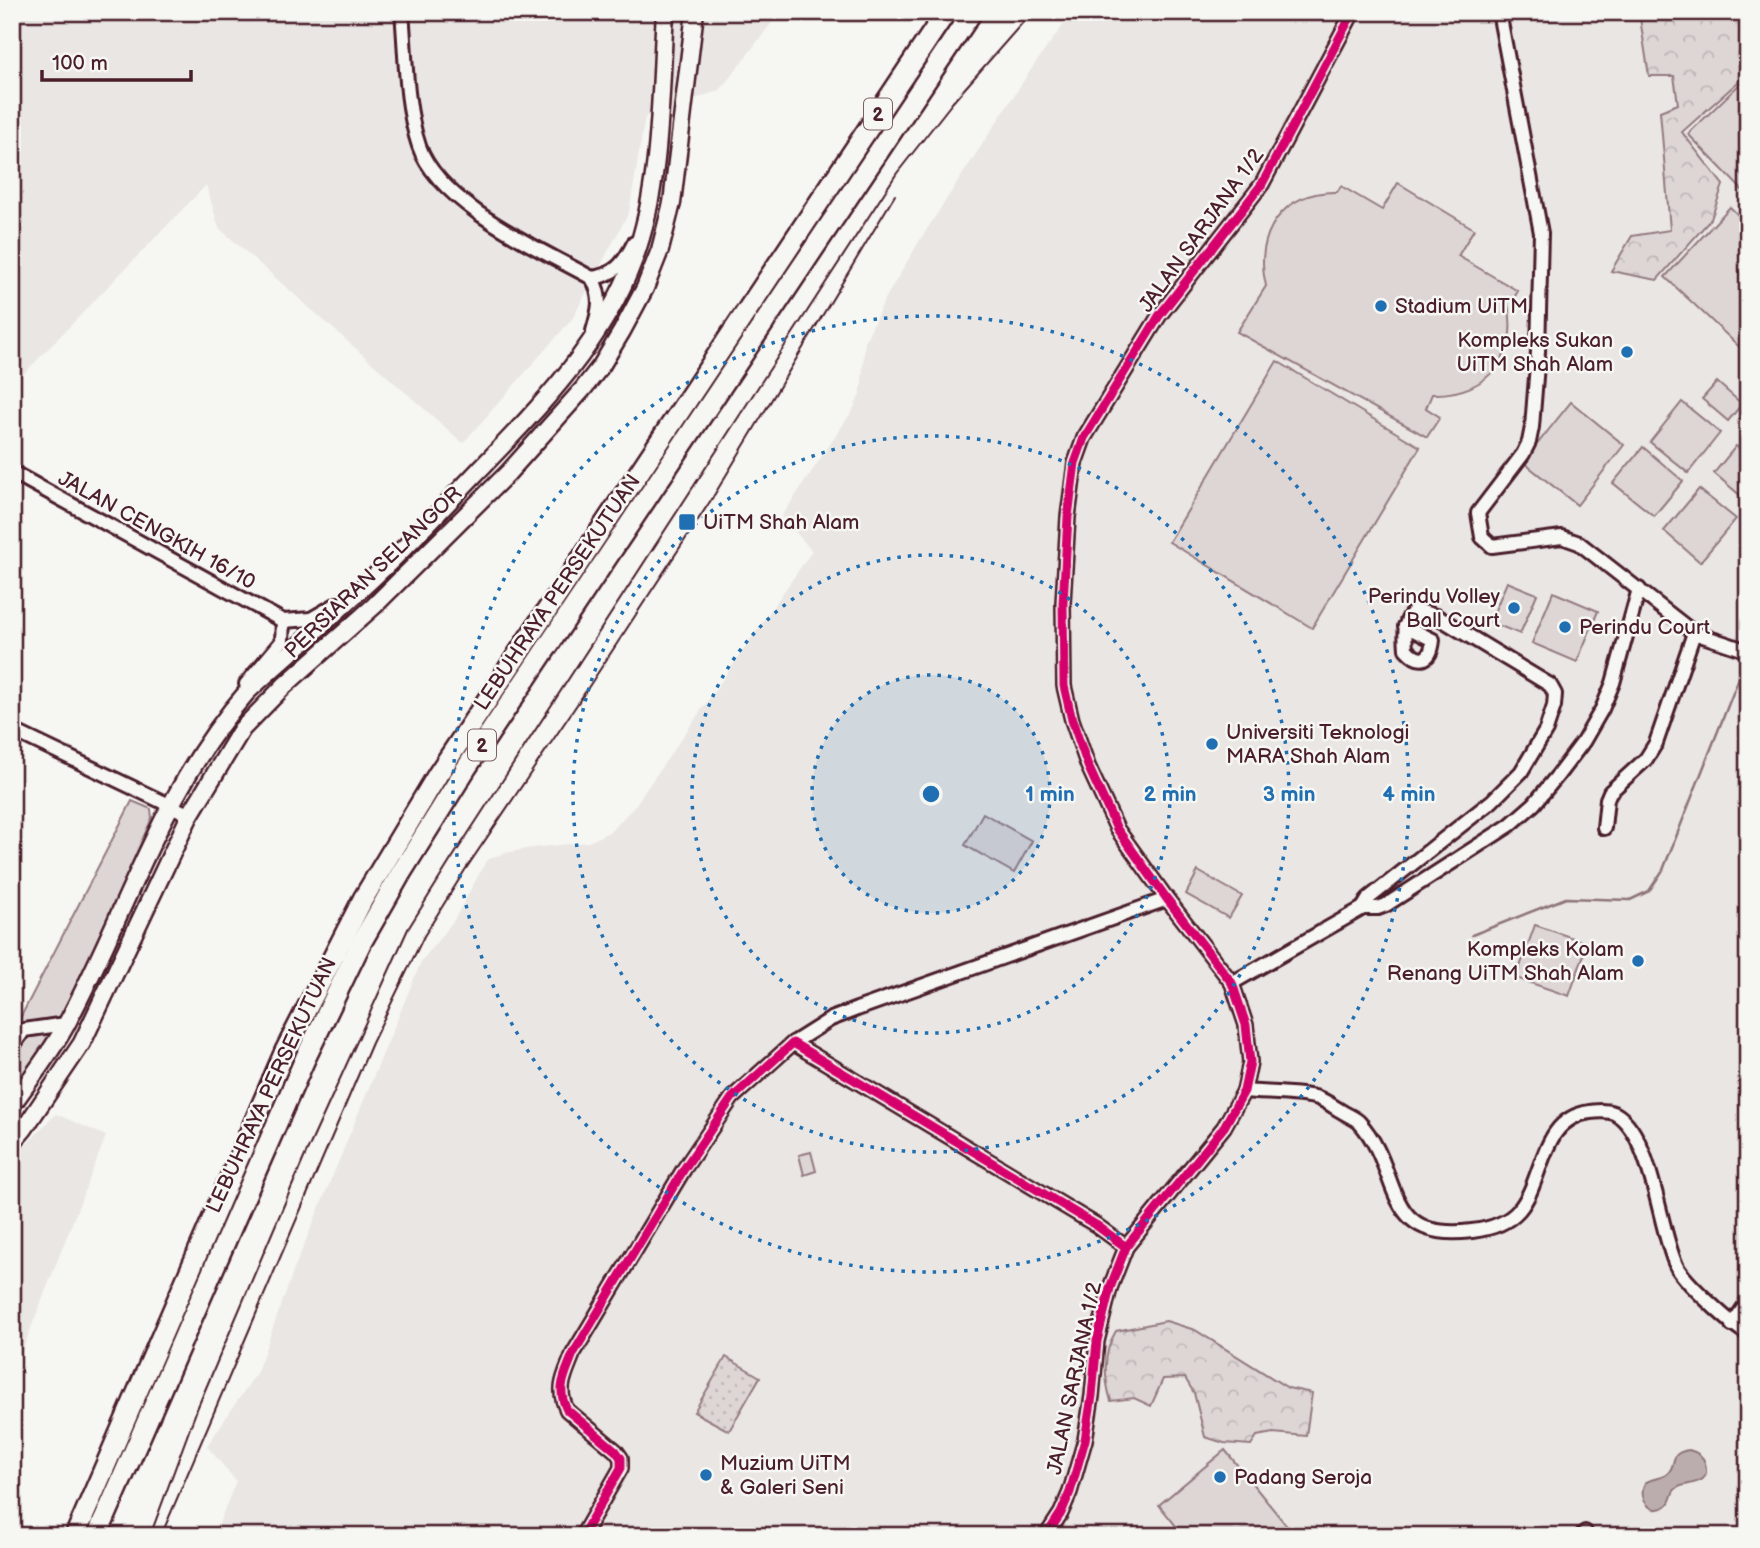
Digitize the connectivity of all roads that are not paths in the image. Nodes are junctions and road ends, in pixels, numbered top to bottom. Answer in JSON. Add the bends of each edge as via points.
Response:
{"nodes":[{"id":1,"x":402,"y":12,"type":"edge"},
{"id":2,"x":665,"y":12,"type":"edge"},
{"id":3,"x":695,"y":12,"type":"edge"},
{"id":4,"x":946,"y":12,"type":"edge"},
{"id":5,"x":972,"y":12,"type":"edge"},
{"id":6,"x":1353,"y":12,"type":"edge"},
{"id":7,"x":1499,"y":12,"type":"edge"},
{"id":8,"x":646,"y":214,"type":"junction"},
{"id":9,"x":592,"y":278,"type":"junction"},
{"id":10,"x":590,"y":343,"type":"junction"},
{"id":11,"x":12,"y":472,"type":"edge"},
{"id":12,"x":366,"y":584,"type":"junction"},
{"id":13,"x":1639,"y":589,"type":"junction"},
{"id":14,"x":283,"y":621,"type":"junction"},
{"id":15,"x":1405,"y":626,"type":"dead end"},
{"id":16,"x":1694,"y":633,"type":"junction"},
{"id":17,"x":1748,"y":651,"type":"edge"},
{"id":18,"x":225,"y":717,"type":"junction"},
{"id":19,"x":12,"y":730,"type":"edge"},
{"id":20,"x":169,"y":806,"type":"junction"},
{"id":21,"x":190,"y":816,"type":"junction"},
{"id":22,"x":1604,"y":828,"type":"dead end"},
{"id":23,"x":1167,"y":899,"type":"junction"},
{"id":24,"x":1363,"y":908,"type":"junction"},
{"id":25,"x":1232,"y":984,"type":"junction"},
{"id":26,"x":66,"y":1024,"type":"junction"},
{"id":27,"x":793,"y":1043,"type":"junction"},
{"id":28,"x":12,"y":1047,"type":"edge"},
{"id":29,"x":1244,"y":1091,"type":"junction"},
{"id":30,"x":12,"y":1105,"type":"edge"},
{"id":31,"x":12,"y":1143,"type":"edge"},
{"id":32,"x":1126,"y":1247,"type":"junction"},
{"id":33,"x":1748,"y":1301,"type":"edge"},
{"id":34,"x":1732,"y":1325,"type":"junction"},
{"id":35,"x":1748,"y":1334,"type":"edge"},
{"id":36,"x":75,"y":1536,"type":"edge"},
{"id":37,"x":97,"y":1536,"type":"edge"},
{"id":38,"x":582,"y":1536,"type":"edge"},
{"id":39,"x":1046,"y":1536,"type":"edge"},
{"id":40,"x":1581,"y":1536,"type":"edge"},
{"id":41,"x":1586,"y":1536,"type":"edge"}],
"edges":[{"from":1,"to":9,"type":"street","via":[[411,113],[425,159],[479,214]]},
{"from":2,"to":8,"type":"main road","name":"PERSIARAN SELANGOR","via":[[657,153]]},
{"from":3,"to":21,"type":"main road","name":"PERSIARAN SELANGOR","via":[[674,189],[660,250],[645,288],[601,366],[508,473],[374,606],[259,709]]},
{"from":4,"to":36,"type":"highway","name":"LEBUHRAYA PERSEKUTUAN","number":"2","via":[[438,774],[363,899],[285,1051]]},
{"from":5,"to":37,"type":"highway","name":"LEBUHRAYA PERSEKUTUAN","number":"2","via":[[467,767],[401,873],[305,1059]]},
{"from":6,"to":23,"type":"street","name":"JALAN SARJANA 1/2","via":[[1262,184],[1159,316],[1084,438],[1075,463],[1063,603],[1064,687],[1087,766],[1117,830]]},
{"from":7,"to":13,"type":"street","via":[[1541,233],[1538,352],[1532,427],[1523,454],[1478,513],[1482,537],[1492,546],[1562,537],[1579,543]]},
{"from":8,"to":9,"type":"street","via":[[622,265],[611,274]]},
{"from":8,"to":10,"type":"main road","name":"PERSIARAN SELANGOR","via":[[635,259]]},
{"from":9,"to":10,"type":"street","via":[[600,304]]},
{"from":10,"to":12,"type":"main road","name":"PERSIARAN SELANGOR","via":[[514,433]]},
{"from":11,"to":14,"type":"street","name":"JALAN CENGKIH 16/10"},
{"from":12,"to":14,"type":"street","via":[[311,619]]},
{"from":12,"to":18,"type":"main road","name":"PERSIARAN SELANGOR"},
{"from":13,"to":16,"type":"street"},
{"from":13,"to":24,"type":"street","via":[[1602,709],[1583,742],[1534,804],[1510,825],[1386,905]]},
{"from":14,"to":18,"type":"street","via":[[276,651]]},
{"from":15,"to":24,"type":"street","via":[[1416,610],[1436,616],[1550,685],[1555,706],[1521,772],[1492,801],[1369,898]]},
{"from":16,"to":17,"type":"street"},
{"from":16,"to":22,"type":"street","via":[[1656,743],[1611,792]]},
{"from":18,"to":20,"type":"main road","name":"PERSIARAN SELANGOR"},
{"from":19,"to":20,"type":"street"},
{"from":20,"to":21,"type":"street"},
{"from":20,"to":26,"type":"main road","name":"PERSIARAN SELANGOR"},
{"from":21,"to":31,"type":"main road","name":"PERSIARAN SELANGOR","via":[[82,1042]]},
{"from":23,"to":25,"type":"street","name":"JALAN SARJANA 1/2"},
{"from":23,"to":27,"type":"street","via":[[856,1009]]},
{"from":24,"to":25,"type":"street"},
{"from":25,"to":29,"type":"street","name":"JALAN SARJANA 1/2","via":[[1250,1050]]},
{"from":26,"to":28,"type":"street","via":[[24,1030]]},
{"from":26,"to":30,"type":"main road","name":"PERSIARAN SELANGOR"},
{"from":27,"to":32,"type":"street"},
{"from":27,"to":38,"type":"street","via":[[732,1098],[573,1354],[561,1384],[563,1402],[616,1451],[622,1463]]},
{"from":29,"to":32,"type":"street","name":"JALAN SARJANA 1/2","via":[[1220,1132]]},
{"from":29,"to":34,"type":"street","via":[[1318,1098],[1359,1121],[1383,1160],[1405,1214],[1422,1228],[1444,1231],[1494,1227],[1511,1217],[1526,1199],[1555,1132],[1587,1112],[1617,1115],[1632,1130],[1649,1170],[1676,1268]]},
{"from":32,"to":39,"type":"street","name":"JALAN SARJANA 1/2","via":[[1097,1341],[1085,1440],[1070,1492]]},
{"from":33,"to":34,"type":"street"},
{"from":34,"to":35,"type":"street"},
{"from":40,"to":41,"type":"street","via":[[1585,1532]]}]}
